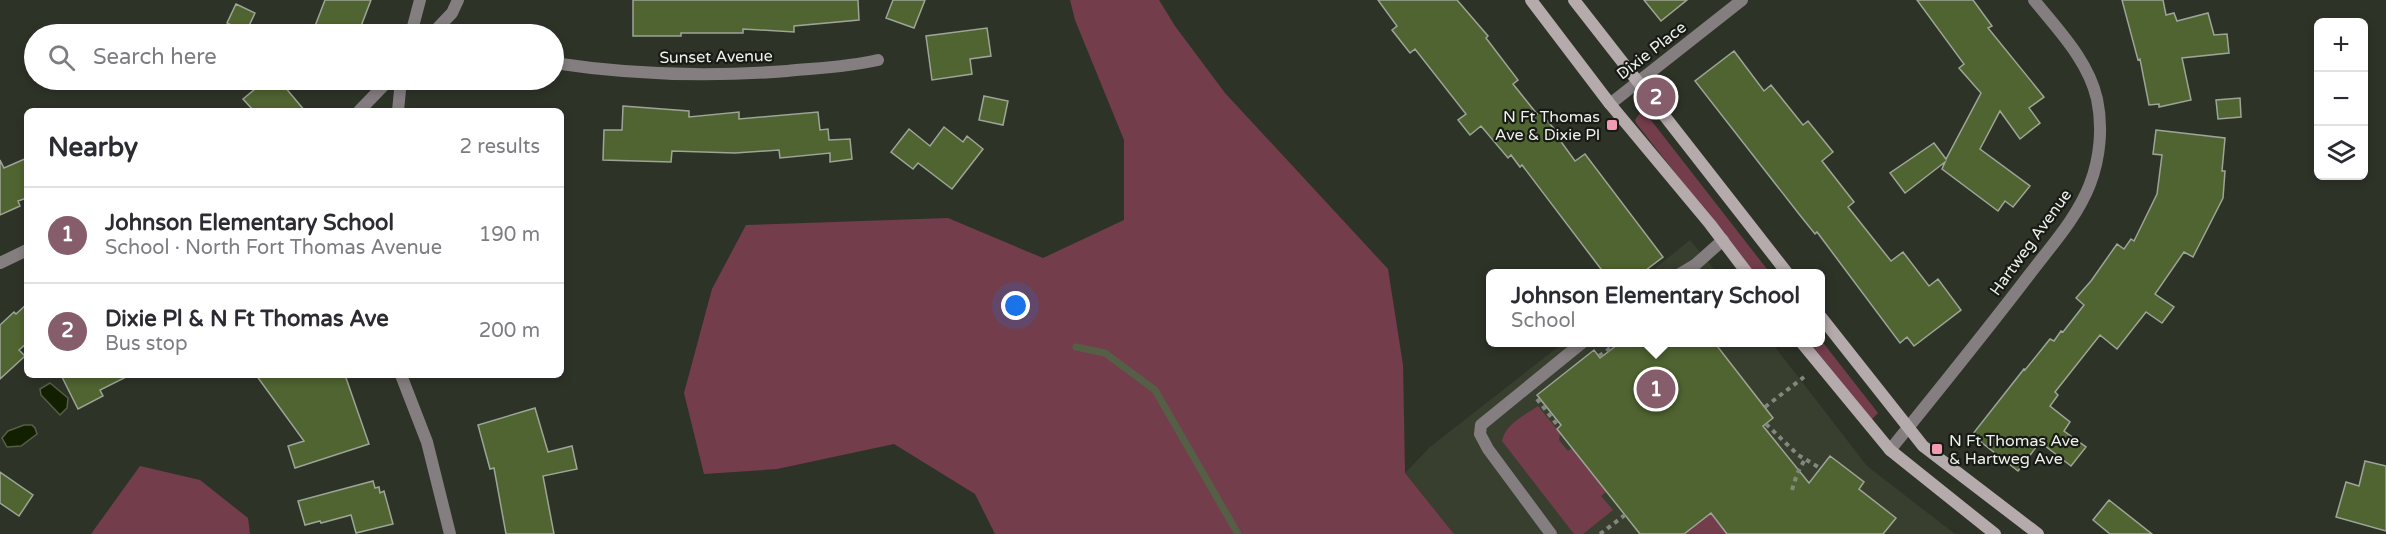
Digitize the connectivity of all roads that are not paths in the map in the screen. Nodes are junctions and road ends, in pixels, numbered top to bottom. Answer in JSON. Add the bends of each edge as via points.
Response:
{"nodes":[{"id":1,"x":420,"y":0,"type":"edge"},
{"id":2,"x":458,"y":0,"type":"edge"},
{"id":3,"x":1531,"y":0,"type":"edge"},
{"id":4,"x":1574,"y":0,"type":"edge"},
{"id":5,"x":1742,"y":0,"type":"edge"},
{"id":6,"x":2034,"y":0,"type":"edge"},
{"id":7,"x":414,"y":24,"type":"edge"},
{"id":8,"x":442,"y":24,"type":"edge"},
{"id":9,"x":878,"y":60,"type":"dead end"},
{"id":10,"x":564,"y":64,"type":"edge"},
{"id":11,"x":1637,"y":81,"type":"junction"},
{"id":12,"x":379,"y":90,"type":"edge"},
{"id":13,"x":400,"y":90,"type":"edge"},
{"id":14,"x":1610,"y":104,"type":"junction"},
{"id":15,"x":362,"y":108,"type":"edge"},
{"id":16,"x":398,"y":108,"type":"edge"},
{"id":17,"x":1723,"y":240,"type":"junction"},
{"id":18,"x":24,"y":251,"type":"edge"},
{"id":19,"x":0,"y":263,"type":"edge"},
{"id":20,"x":1688,"y":269,"type":"edge"},
{"id":21,"x":1745,"y":269,"type":"edge"},
{"id":22,"x":1785,"y":269,"type":"edge"},
{"id":23,"x":1825,"y":322,"type":"edge"},
{"id":24,"x":1577,"y":347,"type":"edge"},
{"id":25,"x":1805,"y":347,"type":"edge"},
{"id":26,"x":402,"y":378,"type":"edge"},
{"id":27,"x":1908,"y":429,"type":"junction"},
{"id":28,"x":1890,"y":450,"type":"junction"},
{"id":29,"x":450,"y":534,"type":"edge"},
{"id":30,"x":1551,"y":534,"type":"edge"},
{"id":31,"x":1995,"y":534,"type":"edge"},
{"id":32,"x":2038,"y":534,"type":"edge"}],
"edges":[{"from":1,"to":7,"type":"street"},
{"from":2,"to":8,"type":"street"},
{"from":3,"to":14,"type":"street"},
{"from":4,"to":11,"type":"street"},
{"from":5,"to":11,"type":"street","name":"Dixie Place"},
{"from":6,"to":27,"type":"street","name":"Hartweg Avenue","via":[[2069,43],[2093,86],[2100,134],[2096,165],[2085,194],[2056,240]]},
{"from":9,"to":10,"type":"street","name":"Sunset Avenue","via":[[855,66],[756,74],[690,75]]},
{"from":11,"to":14,"type":"street","name":"Dixie Place"},
{"from":11,"to":22,"type":"street"},
{"from":12,"to":15,"type":"street"},
{"from":13,"to":16,"type":"street"},
{"from":14,"to":17,"type":"street"},
{"from":17,"to":20,"type":"street"},
{"from":17,"to":21,"type":"street"},
{"from":18,"to":19,"type":"street"},
{"from":23,"to":27,"type":"street"},
{"from":24,"to":30,"type":"street","via":[[1481,425],[1480,434],[1488,449]]},
{"from":25,"to":28,"type":"street"},
{"from":26,"to":29,"type":"street","via":[[427,442]]},
{"from":27,"to":28,"type":"street","name":"Hartweg Avenue"},
{"from":27,"to":32,"type":"street","via":[[1923,446]]},
{"from":28,"to":31,"type":"street"}]}
